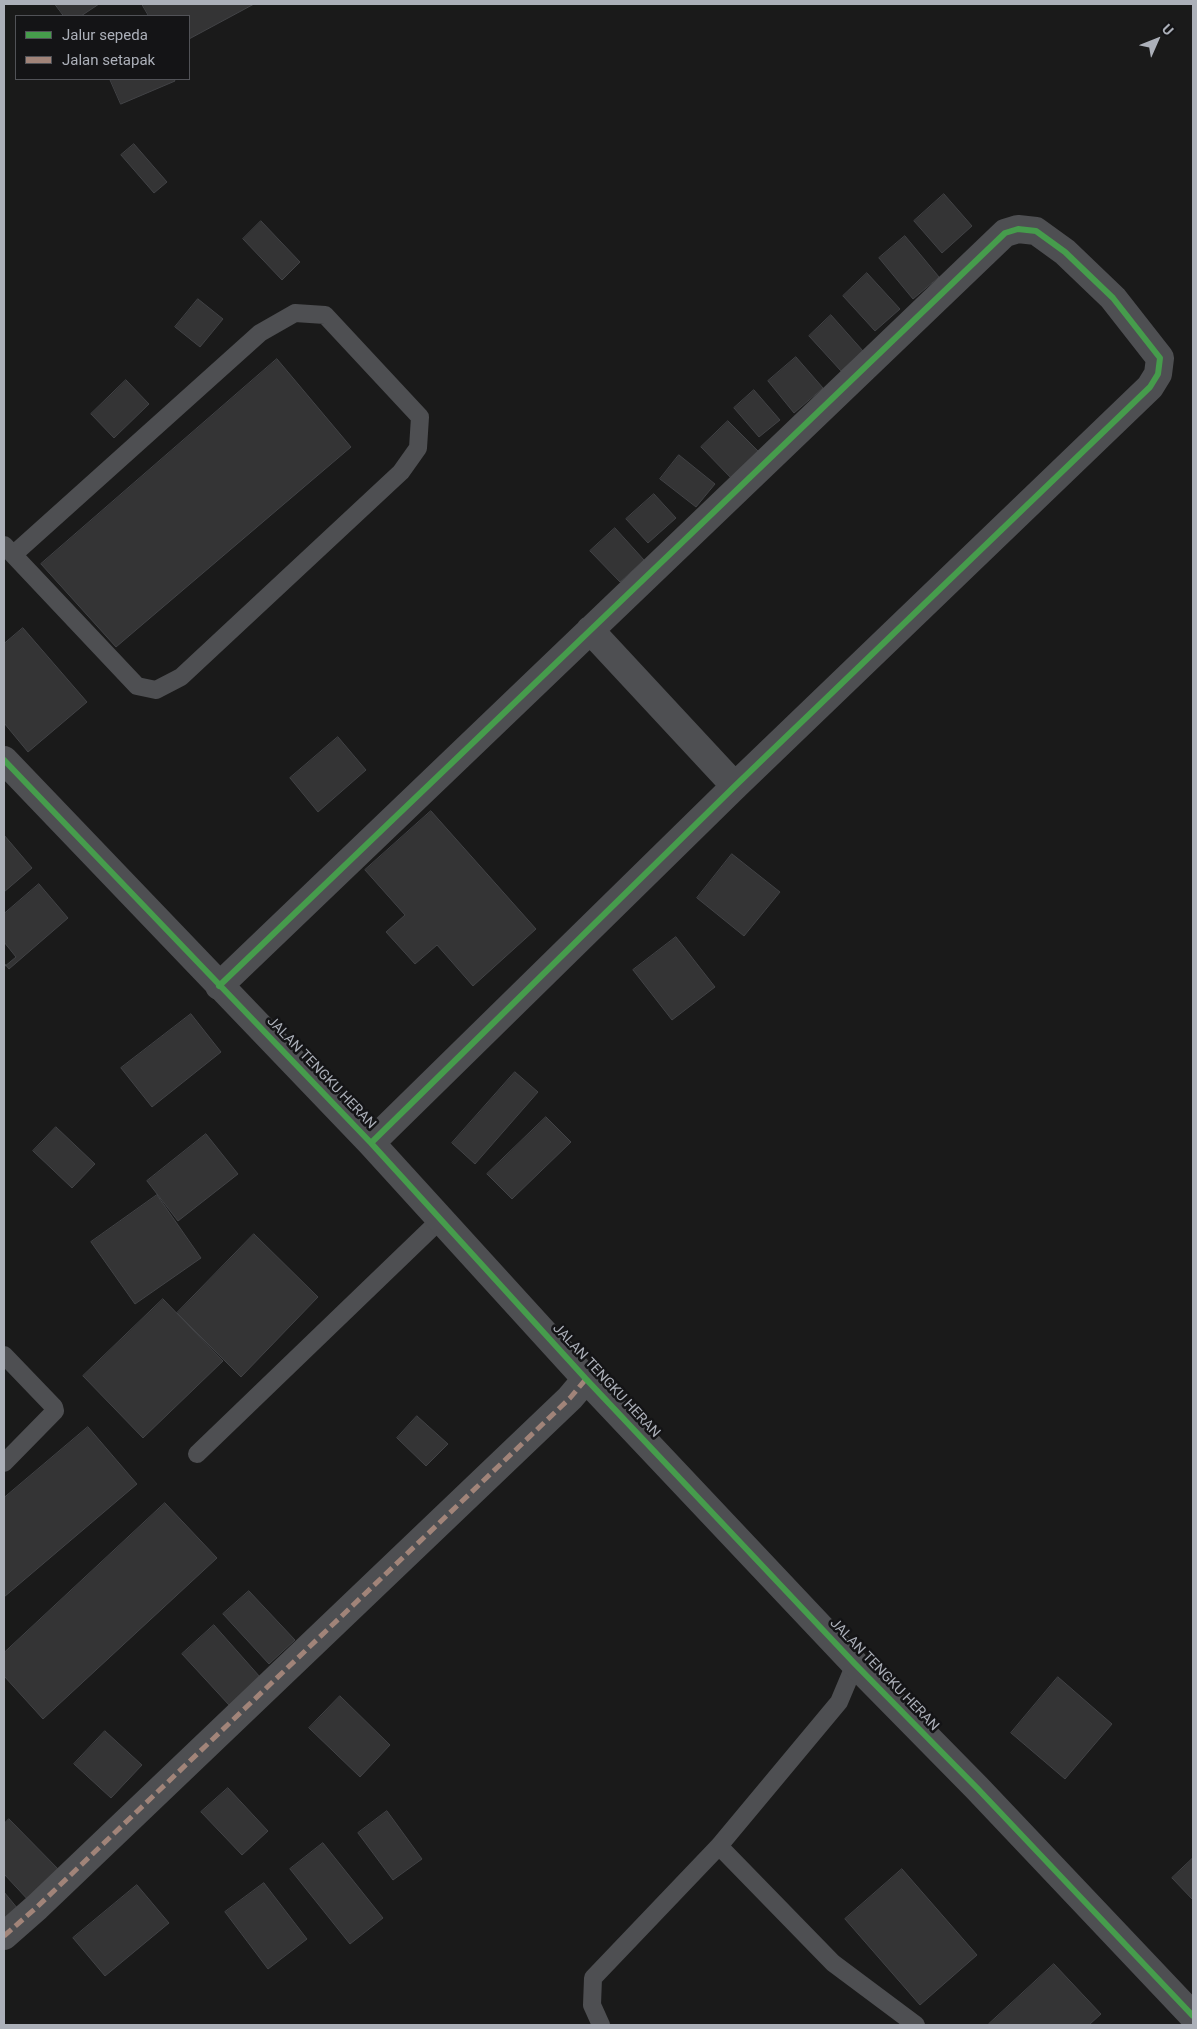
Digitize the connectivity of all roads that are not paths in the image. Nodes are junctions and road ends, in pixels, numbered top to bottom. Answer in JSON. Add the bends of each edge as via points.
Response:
{"nodes":[{"id":1,"x":9,"y":549,"type":"edge"},
{"id":2,"x":590,"y":630,"type":"junction"},
{"id":3,"x":4,"y":760,"type":"edge"},
{"id":4,"x":735,"y":786,"type":"junction"},
{"id":5,"x":219,"y":986,"type":"junction"},
{"id":6,"x":371,"y":1143,"type":"junction"},
{"id":7,"x":440,"y":1220,"type":"junction"},
{"id":8,"x":4,"y":1355,"type":"edge"},
{"id":9,"x":586,"y":1379,"type":"junction"},
{"id":10,"x":197,"y":1454,"type":"dead end"},
{"id":11,"x":4,"y":1463,"type":"edge"},
{"id":12,"x":855,"y":1664,"type":"junction"},
{"id":13,"x":719,"y":1846,"type":"junction"},
{"id":14,"x":4,"y":1936,"type":"edge"},
{"id":15,"x":1193,"y":2016,"type":"edge"},
{"id":16,"x":600,"y":2025,"type":"edge"},
{"id":17,"x":916,"y":2025,"type":"edge"}],
"edges":[{"from":1,"to":1,"type":"lane","via":[[137,686],[156,690],[181,677],[401,472],[418,448],[420,416],[325,315],[295,313],[260,333]]},
{"from":2,"to":4,"type":"street"},
{"from":2,"to":4,"type":"street","via":[[1005,233],[1018,229],[1036,231],[1065,252],[1113,298],[1160,358],[1158,374],[1150,387]]},
{"from":2,"to":5,"type":"street"},
{"from":3,"to":5,"type":"street","name":"JALAN TENGKU HERAN"},
{"from":4,"to":6,"type":"street"},
{"from":5,"to":6,"type":"street","name":"JALAN TENGKU HERAN"},
{"from":6,"to":7,"type":"street","name":"JALAN TENGKU HERAN"},
{"from":7,"to":9,"type":"street","name":"JALAN TENGKU HERAN"},
{"from":7,"to":10,"type":"lane"},
{"from":8,"to":11,"type":"lane","via":[[54,1407],[55,1412]]},
{"from":9,"to":12,"type":"street","name":"JALAN TENGKU HERAN"},
{"from":9,"to":14,"type":"street"},
{"from":12,"to":13,"type":"lane","via":[[839,1702]]},
{"from":12,"to":15,"type":"street","name":"JALAN TENGKU HERAN"},
{"from":13,"to":16,"type":"lane","via":[[592,1978],[592,2005]]},
{"from":13,"to":17,"type":"lane","via":[[833,1962]]}]}
